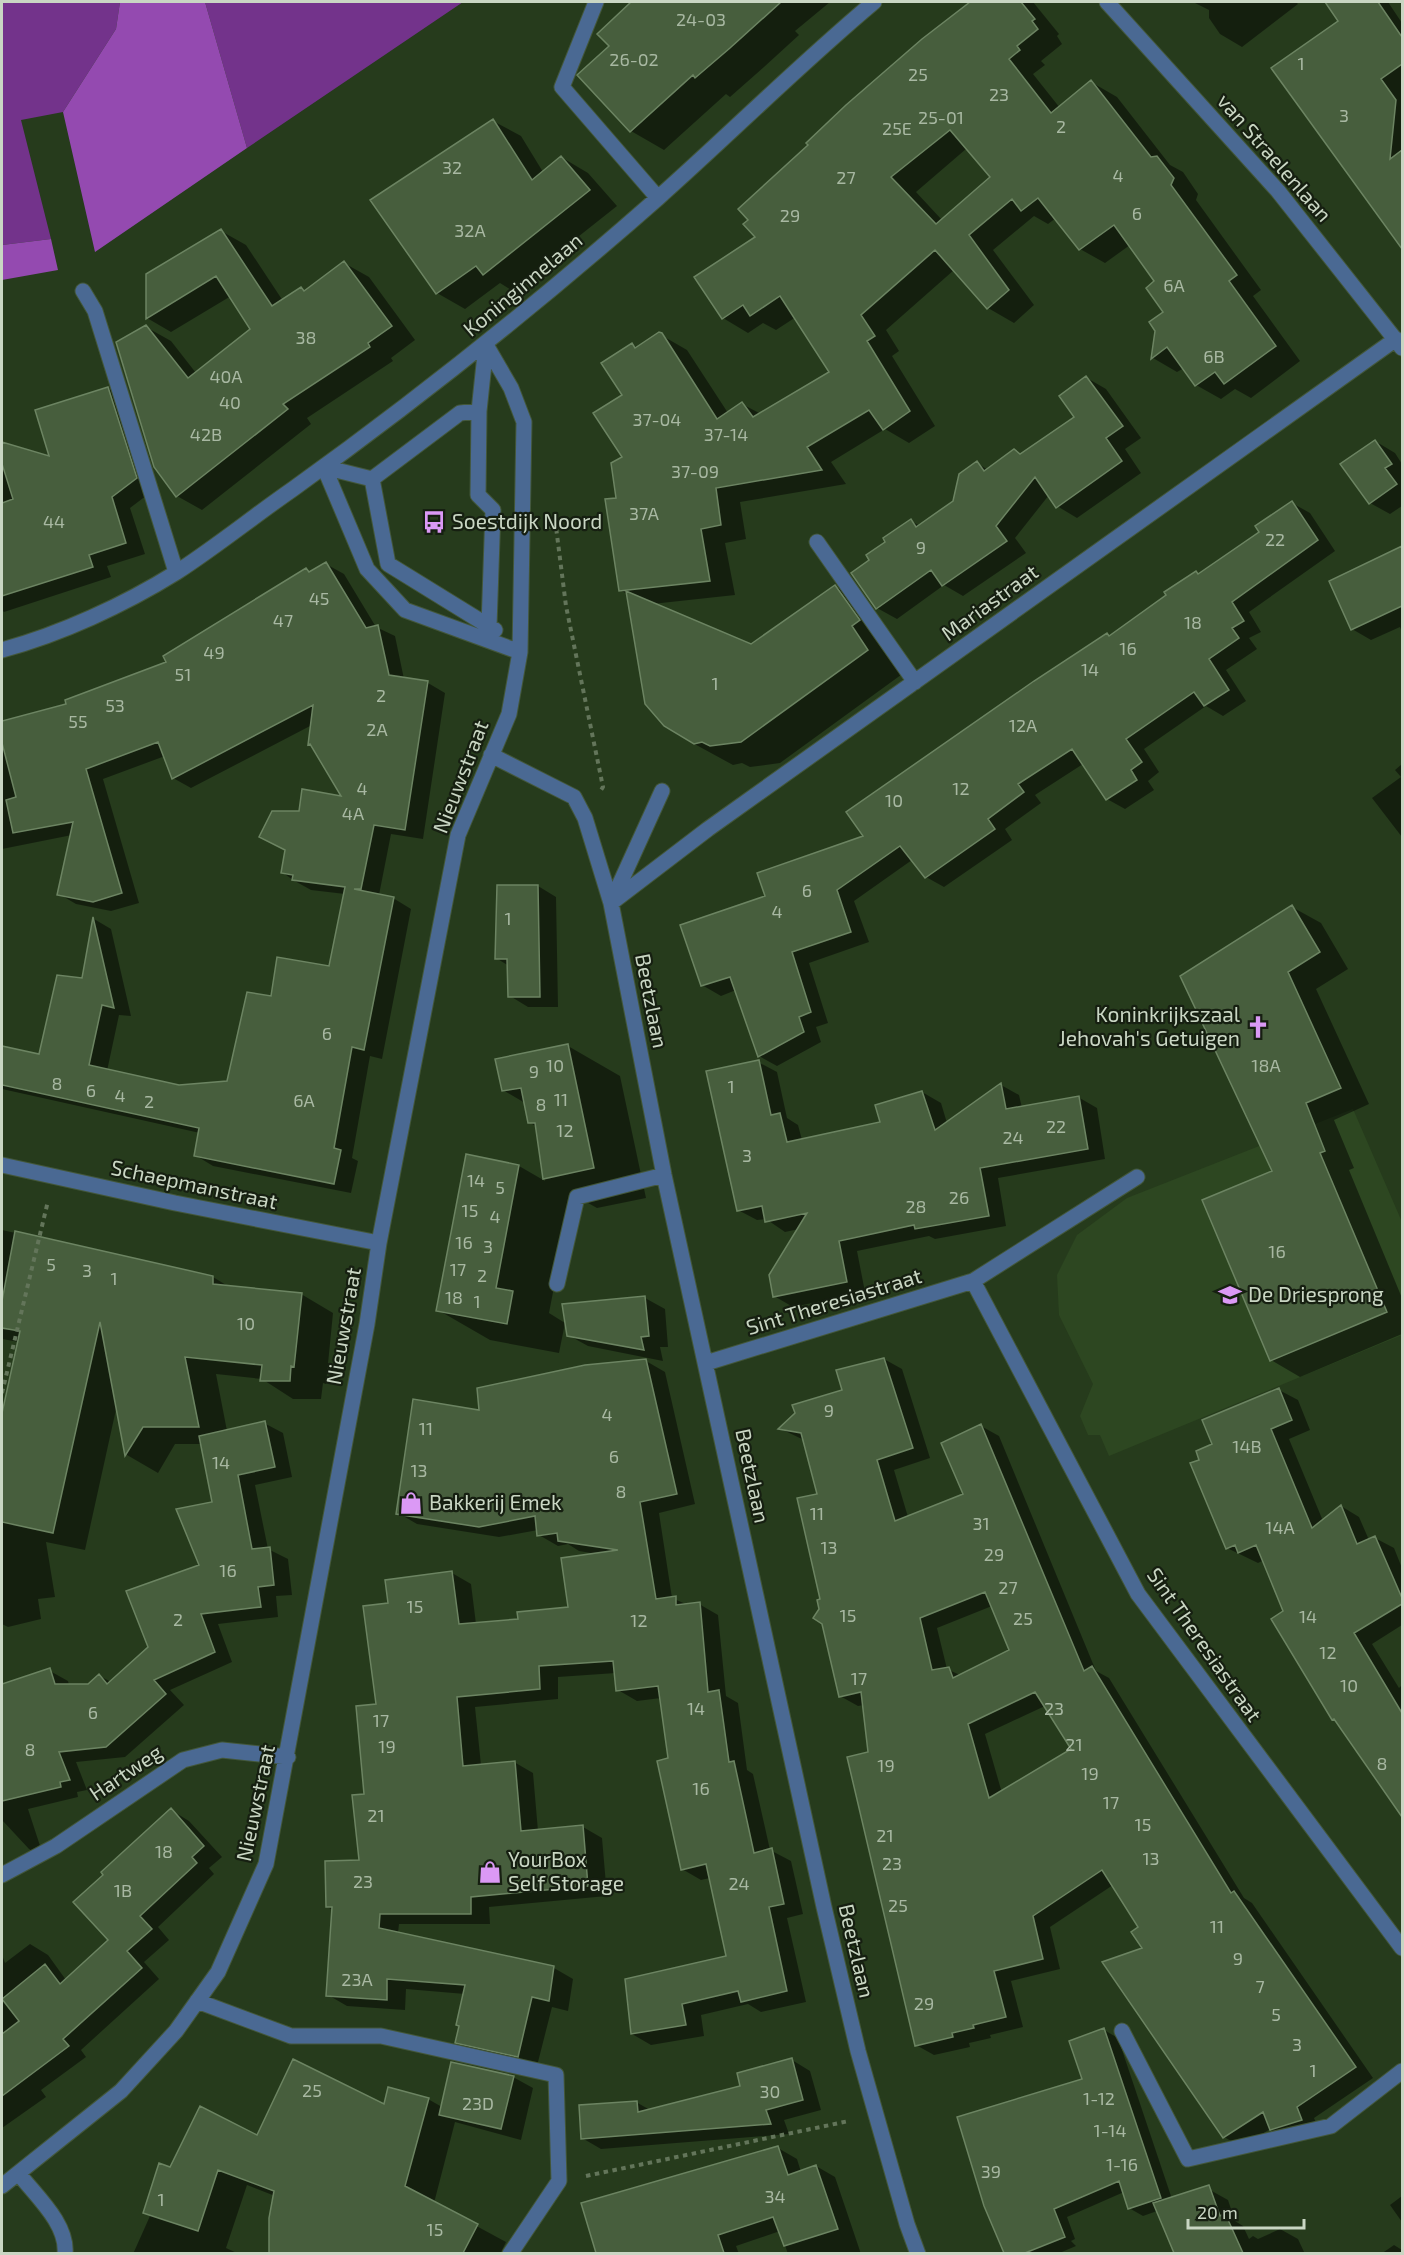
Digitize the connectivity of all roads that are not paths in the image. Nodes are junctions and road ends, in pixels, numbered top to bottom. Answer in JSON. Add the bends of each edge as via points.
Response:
{"nodes":[{"id":1,"x":596,"y":2,"type":"edge"},
{"id":2,"x":874,"y":2,"type":"edge"},
{"id":3,"x":1107,"y":2,"type":"edge"},
{"id":4,"x":658,"y":198,"type":"junction"},
{"id":5,"x":83,"y":291,"type":"dead end"},
{"id":6,"x":1399,"y":343,"type":"edge"},
{"id":7,"x":486,"y":345,"type":"junction"},
{"id":8,"x":479,"y":411,"type":"junction"},
{"id":9,"x":324,"y":466,"type":"junction"},
{"id":10,"x":372,"y":479,"type":"junction"},
{"id":11,"x":818,"y":542,"type":"dead end"},
{"id":12,"x":176,"y":572,"type":"junction"},
{"id":13,"x":489,"y":626,"type":"junction"},
{"id":14,"x":2,"y":650,"type":"edge"},
{"id":15,"x":520,"y":652,"type":"junction"},
{"id":16,"x":915,"y":682,"type":"junction"},
{"id":17,"x":491,"y":755,"type":"junction"},
{"id":18,"x":662,"y":791,"type":"dead end"},
{"id":19,"x":611,"y":903,"type":"junction"},
{"id":20,"x":2,"y":1165,"type":"edge"},
{"id":21,"x":664,"y":1175,"type":"junction"},
{"id":22,"x":1137,"y":1177,"type":"dead end"},
{"id":23,"x":379,"y":1244,"type":"junction"},
{"id":24,"x":973,"y":1281,"type":"junction"},
{"id":25,"x":557,"y":1284,"type":"dead end"},
{"id":26,"x":706,"y":1363,"type":"junction"},
{"id":27,"x":288,"y":1757,"type":"junction"},
{"id":28,"x":2,"y":1875,"type":"edge"},
{"id":29,"x":1402,"y":1948,"type":"edge"},
{"id":30,"x":197,"y":2001,"type":"junction"},
{"id":31,"x":1122,"y":2031,"type":"dead end"},
{"id":32,"x":1402,"y":2071,"type":"edge"},
{"id":33,"x":19,"y":2174,"type":"junction"},
{"id":34,"x":2,"y":2186,"type":"edge"},
{"id":35,"x":65,"y":2253,"type":"edge"},
{"id":36,"x":510,"y":2253,"type":"edge"},
{"id":37,"x":918,"y":2253,"type":"edge"}],
"edges":[{"from":1,"to":4,"type":"street","via":[[562,87]]},
{"from":2,"to":4,"type":"street","name":"Koninginnelaan"},
{"from":3,"to":6,"type":"street","name":"van Straelenlaan","via":[[1278,191]]},
{"from":4,"to":7,"type":"street","name":"Koninginnelaan"},
{"from":5,"to":12,"type":"street","via":[[96,311]]},
{"from":6,"to":16,"type":"street","name":"Mariastraat"},
{"from":7,"to":8,"type":"street"},
{"from":7,"to":9,"type":"street","name":"Koninginnelaan"},
{"from":7,"to":15,"type":"street","name":"Nieuwstraat","via":[[511,388],[524,422]]},
{"from":8,"to":10,"type":"street","via":[[460,413]]},
{"from":8,"to":13,"type":"street","via":[[478,495],[493,510]]},
{"from":9,"to":10,"type":"street"},
{"from":9,"to":12,"type":"street","name":"Koninginnelaan"},
{"from":9,"to":15,"type":"street","via":[[367,568],[405,610]]},
{"from":10,"to":13,"type":"street","via":[[388,564]]},
{"from":11,"to":16,"type":"street"},
{"from":12,"to":14,"type":"street","name":"Koninginnelaan","via":[[101,612]]},
{"from":13,"to":15,"type":"street"},
{"from":15,"to":17,"type":"street","name":"Nieuwstraat","via":[[509,714]]},
{"from":16,"to":19,"type":"street","name":"Mariastraat"},
{"from":17,"to":19,"type":"street","name":"Beetzlaan","via":[[574,797],[585,818]]},
{"from":17,"to":23,"type":"street","name":"Nieuwstraat","via":[[458,835]]},
{"from":18,"to":19,"type":"street"},
{"from":19,"to":21,"type":"street","name":"Beetzlaan"},
{"from":20,"to":23,"type":"street","name":"Schaepmanstraat"},
{"from":21,"to":25,"type":"street","via":[[577,1197]]},
{"from":21,"to":26,"type":"street","name":"Beetzlaan"},
{"from":22,"to":24,"type":"street","name":"Sint Theresiastraat"},
{"from":23,"to":27,"type":"street","name":"Nieuwstraat"},
{"from":24,"to":26,"type":"street","name":"Sint Theresiastraat"},
{"from":24,"to":29,"type":"street","name":"Sint Theresiastraat","via":[[1138,1594]]},
{"from":26,"to":37,"type":"street","name":"Beetzlaan","via":[[858,2051]]},
{"from":27,"to":28,"type":"street","name":"Hartweg","via":[[222,1750],[183,1760],[56,1846]]},
{"from":27,"to":30,"type":"street","name":"Nieuwstraat","via":[[266,1864],[218,1972]]},
{"from":30,"to":33,"type":"street","name":"Nieuwstraat","via":[[176,2031],[121,2091]]},
{"from":30,"to":36,"type":"street","via":[[291,2036],[381,2036],[556,2076],[559,2181]]},
{"from":31,"to":32,"type":"street","via":[[1188,2159],[1331,2126]]},
{"from":33,"to":34,"type":"street","name":"Nieuwstraat"},
{"from":33,"to":35,"type":"street","via":[[59,2226],[66,2242]]}]}
